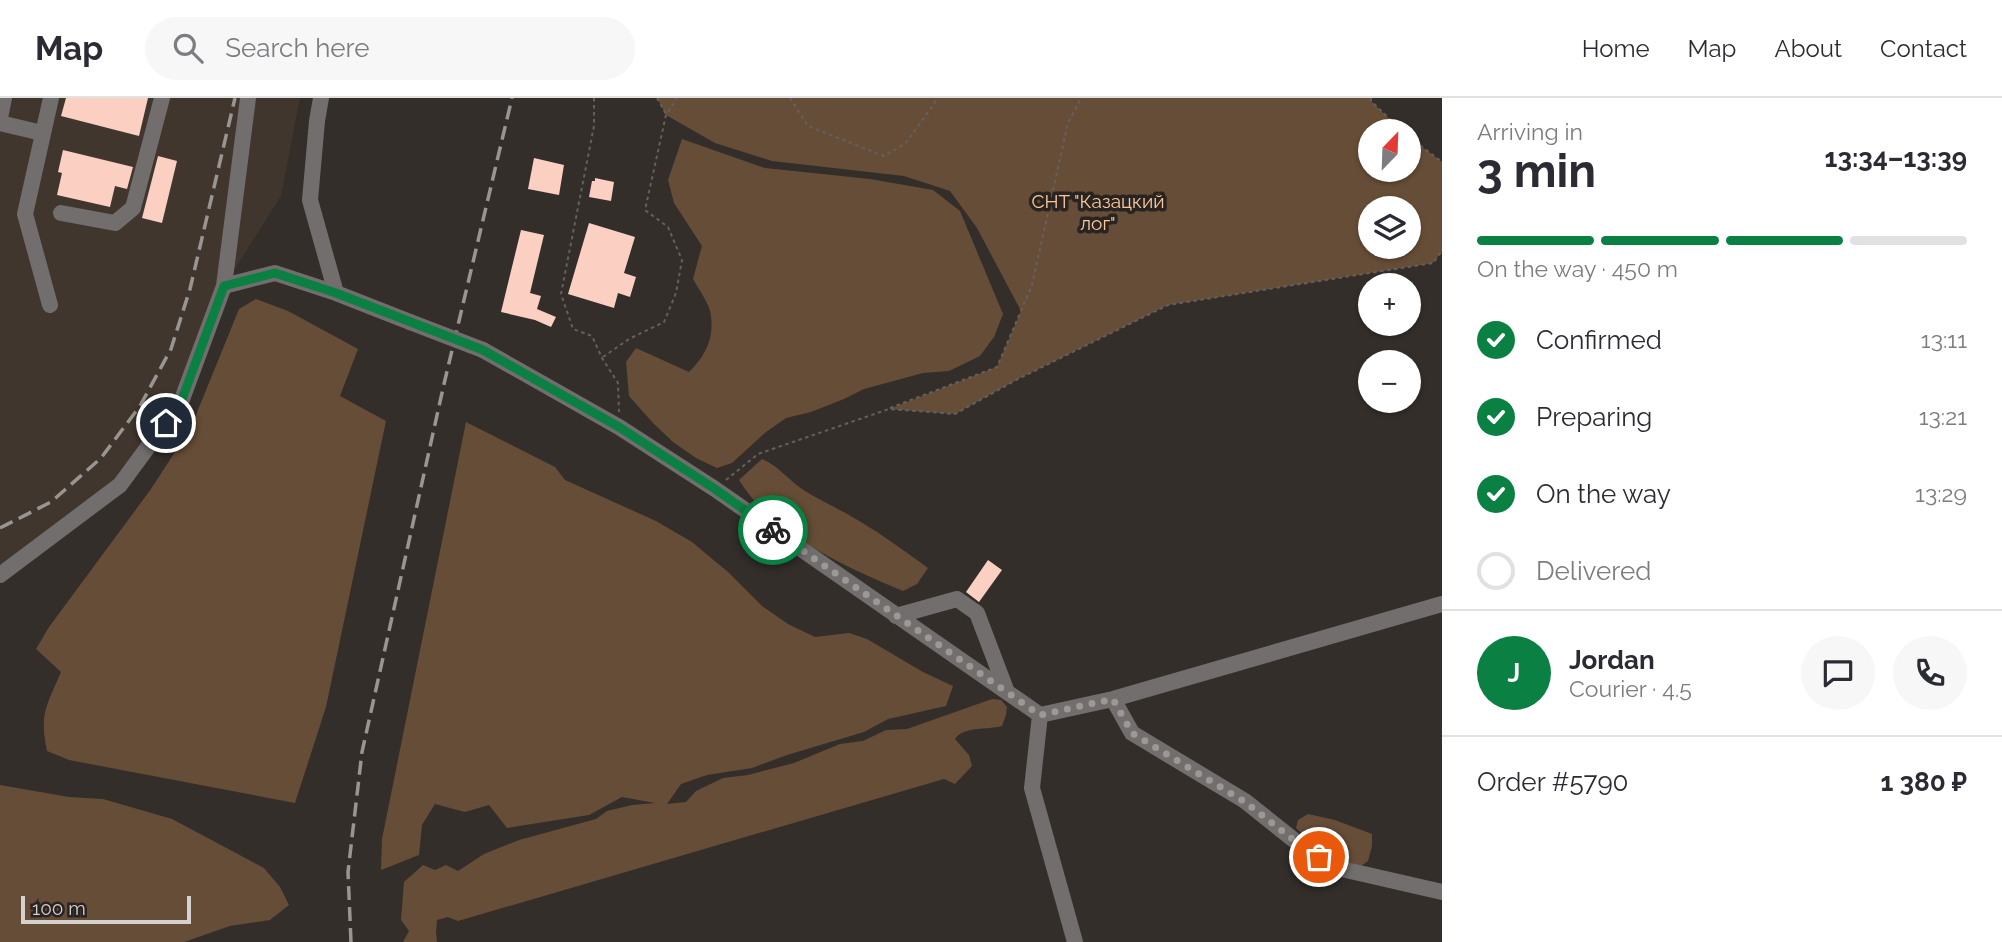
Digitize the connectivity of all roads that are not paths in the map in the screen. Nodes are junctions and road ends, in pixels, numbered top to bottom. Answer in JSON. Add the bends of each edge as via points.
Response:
{"nodes":[{"id":1,"x":4,"y":98,"type":"edge"},
{"id":2,"x":51,"y":98,"type":"edge"},
{"id":3,"x":162,"y":98,"type":"edge"},
{"id":4,"x":248,"y":98,"type":"edge"},
{"id":5,"x":321,"y":98,"type":"edge"},
{"id":6,"x":0,"y":120,"type":"edge"},
{"id":7,"x":42,"y":133,"type":"junction"},
{"id":8,"x":61,"y":213,"type":"dead end"},
{"id":9,"x":224,"y":286,"type":"junction"},
{"id":10,"x":336,"y":293,"type":"junction"},
{"id":11,"x":50,"y":305,"type":"dead end"},
{"id":12,"x":0,"y":575,"type":"edge"},
{"id":13,"x":1442,"y":604,"type":"edge"},
{"id":14,"x":897,"y":616,"type":"junction"},
{"id":15,"x":1007,"y":692,"type":"junction"},
{"id":16,"x":1113,"y":699,"type":"junction"},
{"id":17,"x":1040,"y":715,"type":"junction"},
{"id":18,"x":1442,"y":891,"type":"edge"},
{"id":19,"x":1075,"y":942,"type":"edge"}],
"edges":[{"from":1,"to":6,"type":"street"},
{"from":2,"to":7,"type":"street"},
{"from":3,"to":8,"type":"street","via":[[133,208],[115,223]]},
{"from":4,"to":9,"type":"street"},
{"from":5,"to":10,"type":"street","via":[[310,200]]},
{"from":6,"to":7,"type":"street"},
{"from":7,"to":11,"type":"street","via":[[24,214]]},
{"from":9,"to":10,"type":"street","via":[[275,273]]},
{"from":9,"to":12,"type":"street","via":[[181,402],[120,485]]},
{"from":10,"to":14,"type":"street","bridge":true,"via":[[483,350],[619,427]]},
{"from":13,"to":16,"type":"street"},
{"from":14,"to":15,"type":"street"},
{"from":14,"to":15,"type":"street","via":[[957,599],[978,613]]},
{"from":15,"to":17,"type":"street"},
{"from":16,"to":17,"type":"street"},
{"from":16,"to":18,"type":"street","via":[[1132,733],[1245,802],[1333,867]]},
{"from":17,"to":19,"type":"street","via":[[1032,788]]}]}
